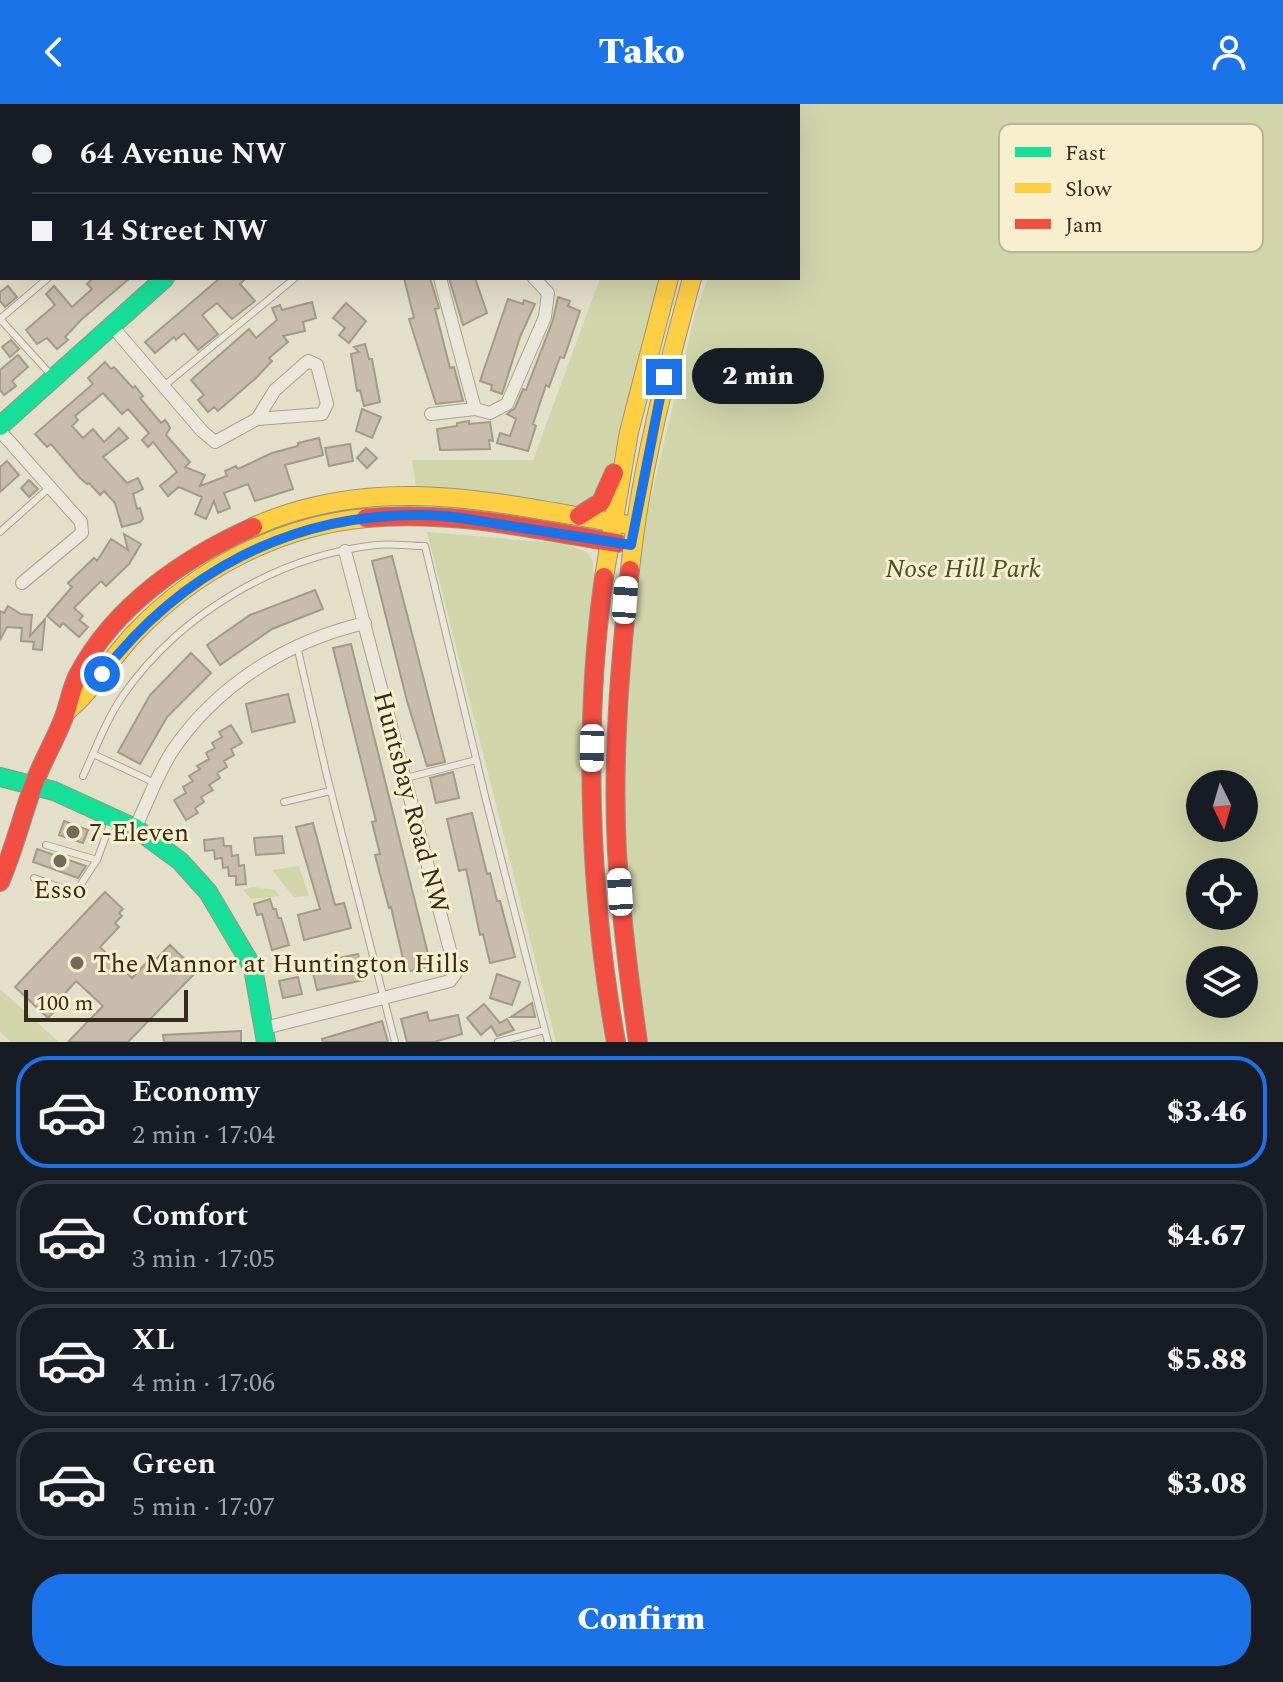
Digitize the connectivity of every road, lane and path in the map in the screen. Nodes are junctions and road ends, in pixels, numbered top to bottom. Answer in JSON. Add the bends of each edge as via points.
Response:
{"nodes":[{"id":1,"x":46,"y":280,"type":"edge"},
{"id":2,"x":163,"y":280,"type":"edge"},
{"id":3,"x":293,"y":280,"type":"edge"},
{"id":4,"x":441,"y":280,"type":"edge"},
{"id":5,"x":536,"y":280,"type":"edge"},
{"id":6,"x":668,"y":280,"type":"edge"},
{"id":7,"x":691,"y":280,"type":"edge"},
{"id":8,"x":111,"y":325,"type":"junction"},
{"id":9,"x":53,"y":377,"type":"junction"},
{"id":10,"x":163,"y":387,"type":"junction"},
{"id":11,"x":475,"y":409,"type":"junction"},
{"id":12,"x":431,"y":414,"type":"dead end"},
{"id":13,"x":633,"y":415,"type":"junction"},
{"id":14,"x":257,"y":419,"type":"junction"},
{"id":15,"x":0,"y":429,"type":"edge"},
{"id":16,"x":49,"y":488,"type":"junction"},
{"id":17,"x":579,"y":516,"type":"junction"},
{"id":18,"x":612,"y":522,"type":"junction"},
{"id":19,"x":635,"y":526,"type":"junction"},
{"id":20,"x":0,"y":532,"type":"edge"},
{"id":21,"x":547,"y":532,"type":"junction"},
{"id":22,"x":609,"y":542,"type":"junction"},
{"id":23,"x":631,"y":545,"type":"junction"},
{"id":24,"x":345,"y":551,"type":"junction"},
{"id":25,"x":604,"y":573,"type":"junction"},
{"id":26,"x":22,"y":583,"type":"dead end"},
{"id":27,"x":365,"y":623,"type":"junction"},
{"id":28,"x":297,"y":646,"type":"junction"},
{"id":29,"x":67,"y":711,"type":"junction"},
{"id":30,"x":93,"y":754,"type":"junction"},
{"id":31,"x":476,"y":760,"type":"junction"},
{"id":32,"x":83,"y":776,"type":"dead end"},
{"id":33,"x":0,"y":777,"type":"edge"},
{"id":34,"x":406,"y":778,"type":"junction"},
{"id":35,"x":155,"y":783,"type":"junction"},
{"id":36,"x":34,"y":784,"type":"junction"},
{"id":37,"x":330,"y":791,"type":"junction"},
{"id":38,"x":284,"y":802,"type":"dead end"},
{"id":39,"x":112,"y":819,"type":"junction"},
{"id":40,"x":135,"y":828,"type":"junction"},
{"id":41,"x":46,"y":845,"type":"dead end"},
{"id":42,"x":97,"y":860,"type":"junction"},
{"id":43,"x":34,"y":878,"type":"dead end"},
{"id":44,"x":0,"y":882,"type":"edge"},
{"id":45,"x":384,"y":999,"type":"junction"},
{"id":46,"x":545,"y":1030,"type":"junction"},
{"id":47,"x":266,"y":1035,"type":"edge"},
{"id":48,"x":395,"y":1042,"type":"edge"},
{"id":49,"x":498,"y":1042,"type":"edge"},
{"id":50,"x":548,"y":1042,"type":"edge"},
{"id":51,"x":616,"y":1042,"type":"edge"},
{"id":52,"x":638,"y":1042,"type":"edge"}],
"edges":[{"from":1,"to":9,"type":"lane","via":[[0,319]]},
{"from":2,"to":8,"type":"main road"},
{"from":3,"to":10,"type":"lane"},
{"from":4,"to":11,"type":"street"},
{"from":5,"to":11,"type":"street","via":[[548,293],[545,317],[507,404],[490,413]]},
{"from":6,"to":13,"type":"main road"},
{"from":7,"to":19,"type":"main road","via":[[657,402]]},
{"from":8,"to":9,"type":"main road"},
{"from":8,"to":10,"type":"street"},
{"from":9,"to":15,"type":"main road"},
{"from":10,"to":14,"type":"street","via":[[215,442]]},
{"from":11,"to":12,"type":"street"},
{"from":13,"to":17,"type":"main road","via":[[612,483],[601,502]]},
{"from":13,"to":18,"type":"main road"},
{"from":14,"to":14,"type":"street","via":[[322,414],[327,404],[317,365],[308,361],[275,390]]},
{"from":15,"to":16,"type":"street"},
{"from":16,"to":20,"type":"lane"},
{"from":16,"to":26,"type":"street","via":[[81,522],[82,533]]},
{"from":17,"to":18,"type":"main road"},
{"from":17,"to":29,"type":"main road","via":[[400,494],[332,502],[254,526],[183,565],[128,611],[89,658],[70,691]]},
{"from":18,"to":19,"type":"main road"},
{"from":18,"to":22,"type":"main road"},
{"from":19,"to":23,"type":"main road"},
{"from":21,"to":22,"type":"main road"},
{"from":21,"to":25,"type":"main road","via":[[597,552]]},
{"from":21,"to":29,"type":"main road","via":[[449,517],[386,516],[277,539],[180,593]]},
{"from":22,"to":23,"type":"main road"},
{"from":22,"to":25,"type":"main road"},
{"from":23,"to":52,"type":"main road","via":[[614,776],[621,917]]},
{"from":24,"to":27,"type":"street","name":"Huntsbay Road NW"},
{"from":24,"to":30,"type":"lane","via":[[268,576],[186,627],[122,696]]},
{"from":24,"to":31,"type":"lane","via":[[425,546]]},
{"from":25,"to":51,"type":"main road","via":[[592,775],[600,927]]},
{"from":27,"to":28,"type":"street"},
{"from":27,"to":34,"type":"street","name":"Huntsbay Road NW"},
{"from":28,"to":35,"type":"street","via":[[252,670],[207,709],[172,750]]},
{"from":28,"to":37,"type":"lane"},
{"from":29,"to":36,"type":"main road"},
{"from":30,"to":32,"type":"lane"},
{"from":30,"to":35,"type":"lane"},
{"from":31,"to":34,"type":"lane"},
{"from":31,"to":46,"type":"lane"},
{"from":33,"to":36,"type":"main road"},
{"from":34,"to":45,"type":"street","name":"Huntsbay Road NW","via":[[456,973],[450,981]]},
{"from":35,"to":40,"type":"street"},
{"from":36,"to":39,"type":"main road"},
{"from":36,"to":44,"type":"main road"},
{"from":37,"to":38,"type":"lane"},
{"from":37,"to":45,"type":"lane"},
{"from":39,"to":40,"type":"main road"},
{"from":39,"to":42,"type":"lane"},
{"from":40,"to":47,"type":"main road","via":[[180,861],[208,892],[253,968]]},
{"from":41,"to":42,"type":"lane"},
{"from":42,"to":43,"type":"lane","via":[[75,893]]},
{"from":45,"to":47,"type":"street","name":"Huntsbay Road NW"},
{"from":45,"to":48,"type":"lane"},
{"from":46,"to":49,"type":"lane"},
{"from":46,"to":50,"type":"lane"}]}
